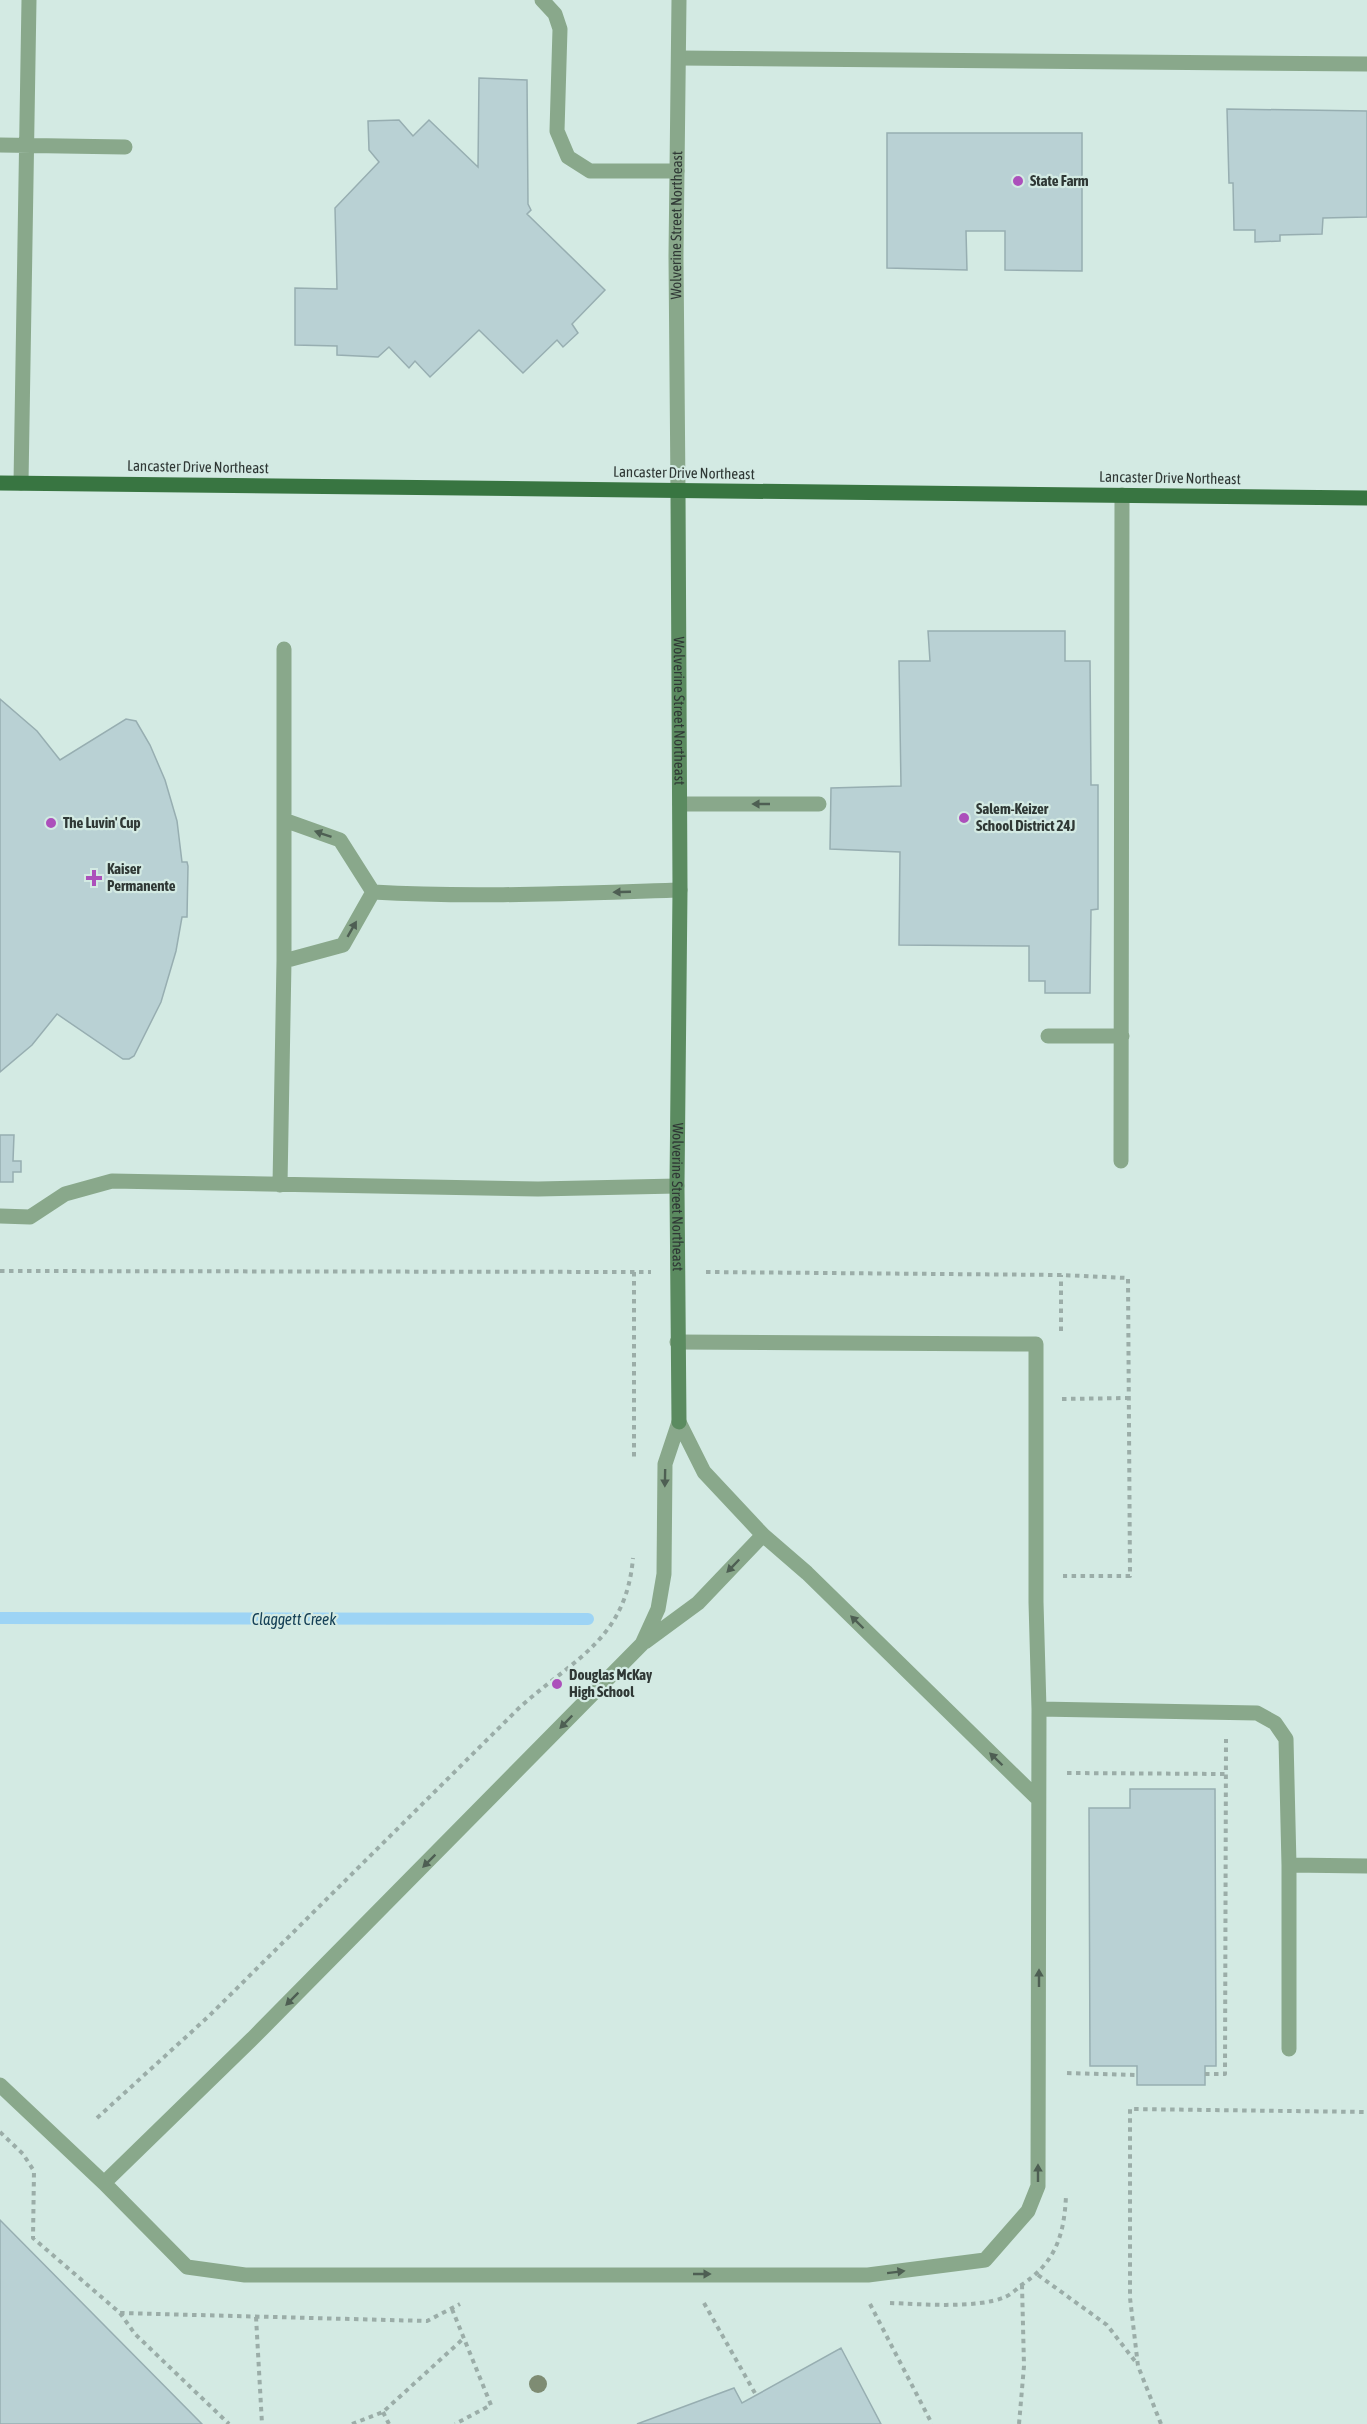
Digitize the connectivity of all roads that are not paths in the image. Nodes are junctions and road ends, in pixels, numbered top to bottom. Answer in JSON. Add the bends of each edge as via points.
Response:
{"nodes":[{"id":1,"x":29,"y":0,"type":"edge"},
{"id":2,"x":542,"y":0,"type":"edge"},
{"id":3,"x":679,"y":0,"type":"edge"},
{"id":4,"x":680,"y":58,"type":"junction"},
{"id":5,"x":1367,"y":64,"type":"edge"},
{"id":6,"x":0,"y":145,"type":"edge"},
{"id":7,"x":28,"y":146,"type":"junction"},
{"id":8,"x":125,"y":147,"type":"dead end"},
{"id":9,"x":677,"y":171,"type":"junction"},
{"id":10,"x":0,"y":483,"type":"edge"},
{"id":11,"x":21,"y":483,"type":"junction"},
{"id":12,"x":678,"y":492,"type":"junction"},
{"id":13,"x":1122,"y":495,"type":"junction"},
{"id":14,"x":1367,"y":498,"type":"edge"},
{"id":15,"x":284,"y":649,"type":"dead end"},
{"id":16,"x":680,"y":804,"type":"junction"},
{"id":17,"x":819,"y":804,"type":"dead end"},
{"id":18,"x":284,"y":820,"type":"junction"},
{"id":19,"x":680,"y":890,"type":"junction"},
{"id":20,"x":373,"y":892,"type":"junction"},
{"id":21,"x":284,"y":961,"type":"junction"},
{"id":22,"x":1048,"y":1036,"type":"dead end"},
{"id":23,"x":1122,"y":1036,"type":"junction"},
{"id":24,"x":1121,"y":1161,"type":"dead end"},
{"id":25,"x":280,"y":1185,"type":"junction"},
{"id":26,"x":677,"y":1186,"type":"junction"},
{"id":27,"x":0,"y":1216,"type":"edge"},
{"id":28,"x":678,"y":1342,"type":"junction"},
{"id":29,"x":679,"y":1422,"type":"junction"},
{"id":30,"x":763,"y":1535,"type":"junction"},
{"id":31,"x":642,"y":1644,"type":"junction"},
{"id":32,"x":1039,"y":1709,"type":"junction"},
{"id":33,"x":1038,"y":1799,"type":"junction"},
{"id":34,"x":1289,"y":1865,"type":"junction"},
{"id":35,"x":1367,"y":1866,"type":"edge"},
{"id":36,"x":1289,"y":2049,"type":"dead end"},
{"id":37,"x":0,"y":2085,"type":"edge"},
{"id":38,"x":104,"y":2183,"type":"junction"}],
"edges":[{"from":1,"to":7,"type":"street"},
{"from":2,"to":9,"type":"street","via":[[555,14],[560,29],[557,131],[568,157],[590,171]]},
{"from":3,"to":4,"type":"street","name":"Wolverine Street Northeast"},
{"from":4,"to":5,"type":"street"},
{"from":4,"to":9,"type":"street","name":"Wolverine Street Northeast"},
{"from":6,"to":7,"type":"street"},
{"from":7,"to":8,"type":"street"},
{"from":7,"to":11,"type":"street"},
{"from":9,"to":12,"type":"street","name":"Wolverine Street Northeast"},
{"from":10,"to":11,"type":"main road","name":"Lancaster Drive Northeast"},
{"from":11,"to":12,"type":"main road","name":"Lancaster Drive Northeast"},
{"from":12,"to":13,"type":"main road","name":"Lancaster Drive Northeast"},
{"from":12,"to":16,"type":"street","name":"Wolverine Street Northeast"},
{"from":13,"to":14,"type":"main road","name":"Lancaster Drive Northeast"},
{"from":13,"to":23,"type":"street"},
{"from":15,"to":18,"type":"street"},
{"from":17,"to":16,"type":"street","one_way":true},
{"from":16,"to":19,"type":"street","name":"Wolverine Street Northeast"},
{"from":20,"to":18,"type":"street","one_way":true,"via":[[340,840]]},
{"from":18,"to":21,"type":"street"},
{"from":19,"to":20,"type":"street","one_way":true,"via":[[537,894]]},
{"from":19,"to":26,"type":"street","name":"Wolverine Street Northeast"},
{"from":21,"to":20,"type":"street","one_way":true,"via":[[343,945]]},
{"from":21,"to":25,"type":"street"},
{"from":22,"to":23,"type":"street"},
{"from":23,"to":24,"type":"street"},
{"from":25,"to":26,"type":"street","via":[[538,1189]]},
{"from":25,"to":27,"type":"street","via":[[112,1181],[65,1194],[30,1216]]},
{"from":26,"to":28,"type":"street","name":"Wolverine Street Northeast"},
{"from":28,"to":29,"type":"street","name":"Wolverine Street Northeast"},
{"from":28,"to":32,"type":"street","via":[[1036,1344]]},
{"from":29,"to":30,"type":"street","via":[[704,1472]]},
{"from":29,"to":31,"type":"street","one_way":true,"via":[[665,1464],[664,1574],[658,1610]]},
{"from":30,"to":31,"type":"street","one_way":true,"via":[[698,1603]]},
{"from":33,"to":30,"type":"street","one_way":true},
{"from":31,"to":38,"type":"street","one_way":true,"via":[[254,2037]]},
{"from":32,"to":33,"type":"street"},
{"from":32,"to":34,"type":"street","via":[[1257,1713],[1275,1723],[1286,1739]]},
{"from":38,"to":33,"type":"street","one_way":true,"via":[[187,2267],[245,2275],[867,2275],[985,2260],[1028,2211],[1038,2186]]},
{"from":34,"to":35,"type":"street"},
{"from":34,"to":36,"type":"street"},
{"from":37,"to":38,"type":"street"}]}
